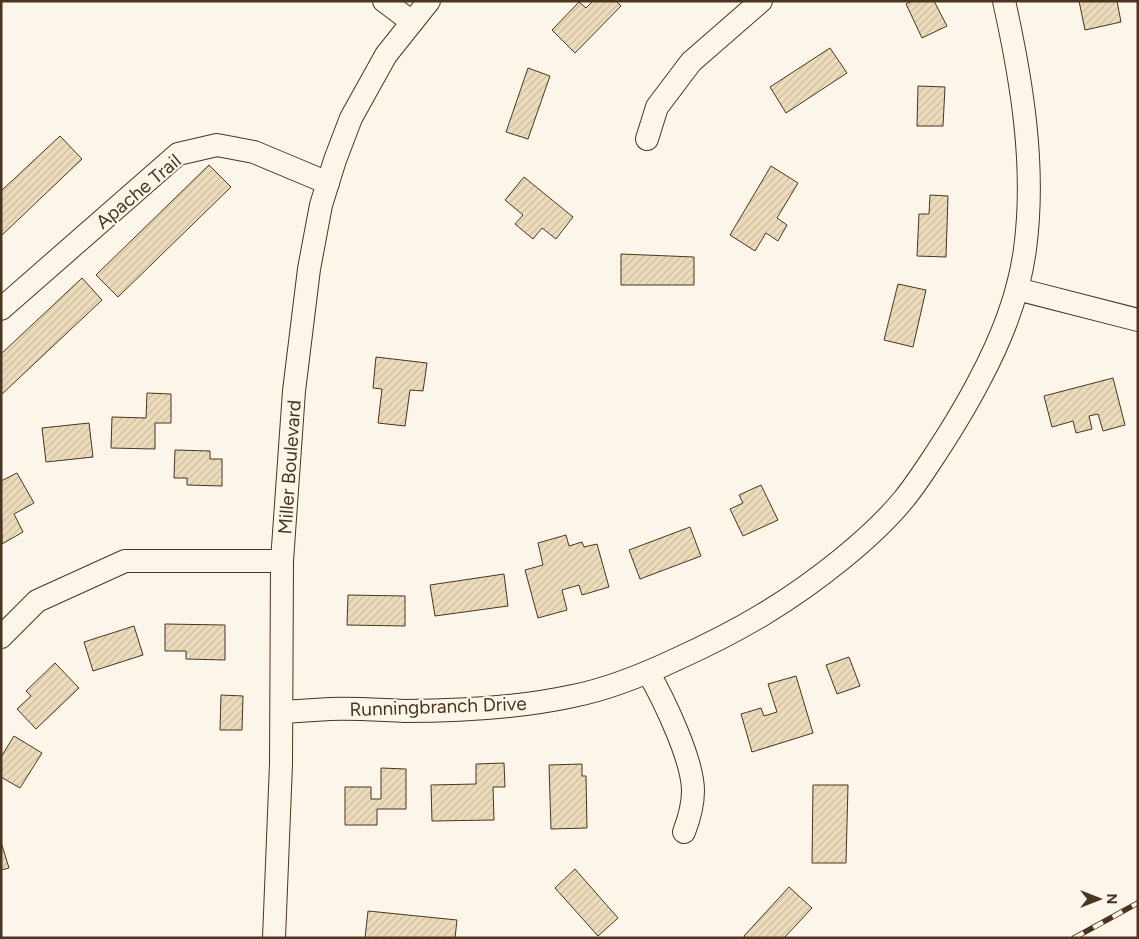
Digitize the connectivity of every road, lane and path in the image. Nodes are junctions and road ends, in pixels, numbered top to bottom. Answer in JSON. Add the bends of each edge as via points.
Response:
{"nodes":[{"id":1,"x":384,"y":1,"type":"edge"},
{"id":2,"x":429,"y":1,"type":"edge"},
{"id":3,"x":761,"y":1,"type":"edge"},
{"id":4,"x":1004,"y":1,"type":"edge"},
{"id":5,"x":412,"y":22,"type":"junction"},
{"id":6,"x":647,"y":139,"type":"dead end"},
{"id":7,"x":328,"y":182,"type":"junction"},
{"id":8,"x":1017,"y":289,"type":"junction"},
{"id":9,"x":1,"y":309,"type":"edge"},
{"id":10,"x":1138,"y":320,"type":"edge"},
{"id":11,"x":282,"y":561,"type":"junction"},
{"id":12,"x":1,"y":637,"type":"edge"},
{"id":13,"x":648,"y":672,"type":"junction"},
{"id":14,"x":282,"y":712,"type":"junction"},
{"id":15,"x":684,"y":832,"type":"dead end"},
{"id":16,"x":274,"y":938,"type":"edge"}],
"edges":[{"from":1,"to":5,"type":"street"},
{"from":2,"to":5,"type":"street","name":"Miller Boulevard"},
{"from":3,"to":6,"type":"street","via":[[691,62],[657,107]]},
{"from":4,"to":8,"type":"street","name":"Runningbranch Drive","via":[[1018,68],[1029,171],[1025,251]]},
{"from":5,"to":7,"type":"street","name":"Miller Boulevard","via":[[386,55],[351,118]]},
{"from":7,"to":9,"type":"street","name":"Apache Trail","via":[[254,152],[217,145],[178,154]]},
{"from":7,"to":11,"type":"street","name":"Miller Boulevard","via":[[309,270],[294,391]]},
{"from":8,"to":10,"type":"street"},
{"from":8,"to":13,"type":"street","name":"Runningbranch Drive","via":[[994,351],[969,402],[905,499],[884,521],[814,582],[764,616],[718,641]]},
{"from":11,"to":12,"type":"street","via":[[125,561],[37,601]]},
{"from":11,"to":14,"type":"street","name":"Miller Boulevard"},
{"from":13,"to":14,"type":"street","name":"Runningbranch Drive","via":[[592,692],[526,705],[408,711],[333,709]]},
{"from":13,"to":15,"type":"street","via":[[684,751],[692,777],[692,807]]},
{"from":14,"to":16,"type":"street","name":"Miller Boulevard"}]}
